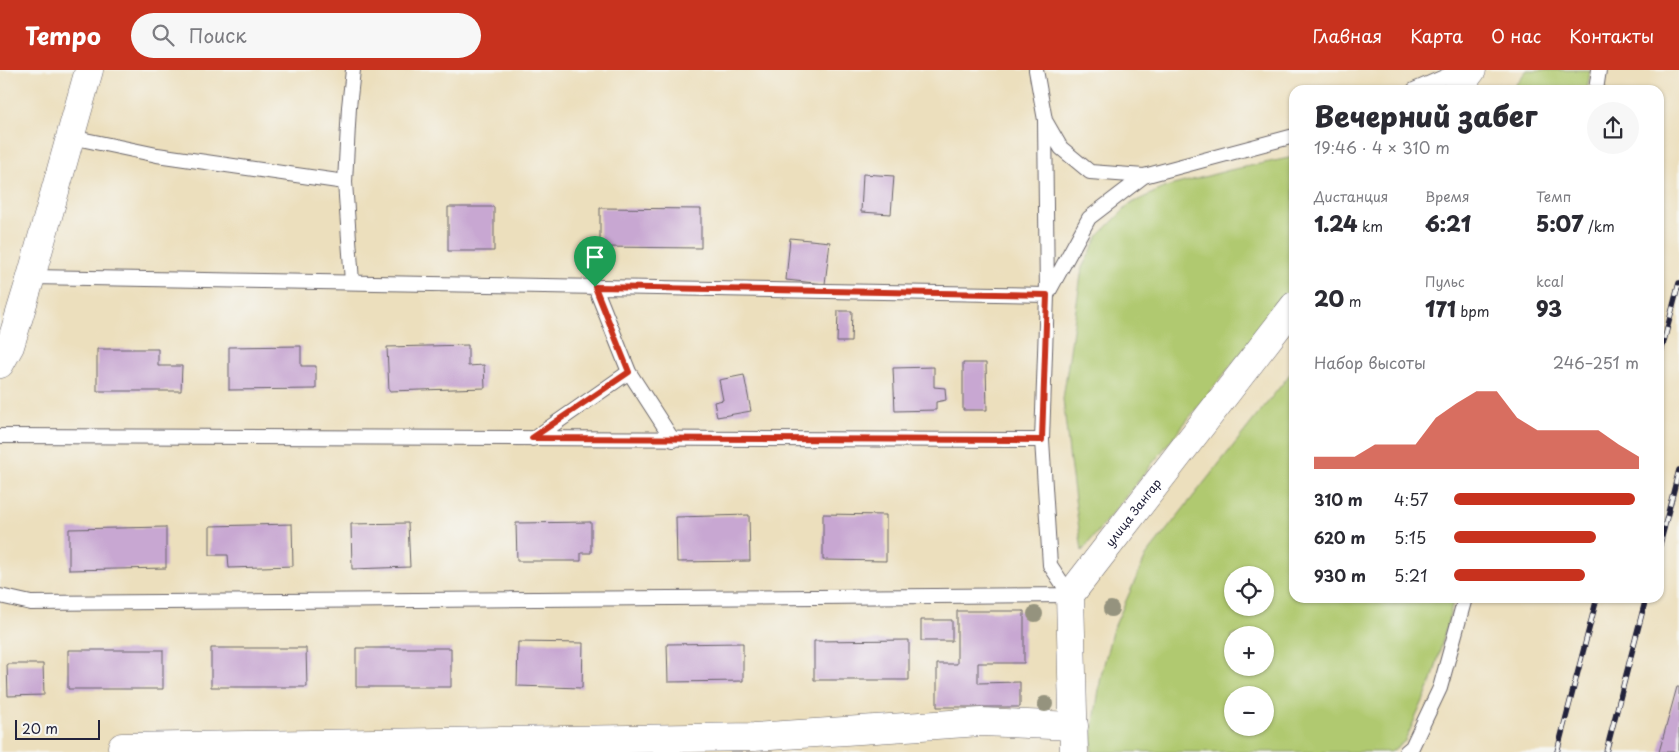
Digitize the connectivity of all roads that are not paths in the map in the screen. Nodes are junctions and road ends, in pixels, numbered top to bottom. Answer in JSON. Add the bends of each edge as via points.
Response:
{"nodes":[{"id":1,"x":89,"y":70,"type":"edge"},
{"id":2,"x":353,"y":70,"type":"edge"},
{"id":3,"x":1036,"y":70,"type":"edge"},
{"id":4,"x":1460,"y":70,"type":"edge"},
{"id":5,"x":1472,"y":70,"type":"edge"},
{"id":6,"x":1599,"y":70,"type":"edge"},
{"id":7,"x":1426,"y":85,"type":"edge"},
{"id":8,"x":1461,"y":85,"type":"edge"},
{"id":9,"x":1597,"y":85,"type":"edge"},
{"id":10,"x":1045,"y":120,"type":"junction"},
{"id":11,"x":71,"y":137,"type":"junction"},
{"id":12,"x":1289,"y":137,"type":"edge"},
{"id":13,"x":1144,"y":176,"type":"junction"},
{"id":14,"x":346,"y":182,"type":"junction"},
{"id":15,"x":31,"y":277,"type":"junction"},
{"id":16,"x":352,"y":282,"type":"junction"},
{"id":17,"x":595,"y":287,"type":"junction"},
{"id":18,"x":1047,"y":295,"type":"junction"},
{"id":19,"x":1289,"y":312,"type":"edge"},
{"id":20,"x":3,"y":351,"type":"edge"},
{"id":21,"x":629,"y":372,"type":"junction"},
{"id":22,"x":0,"y":436,"type":"edge"},
{"id":23,"x":532,"y":438,"type":"junction"},
{"id":24,"x":674,"y":440,"type":"junction"},
{"id":25,"x":1042,"y":440,"type":"junction"},
{"id":26,"x":1070,"y":595,"type":"junction"},
{"id":27,"x":0,"y":596,"type":"edge"},
{"id":28,"x":1464,"y":603,"type":"edge"},
{"id":29,"x":1074,"y":739,"type":"edge"},
{"id":30,"x":122,"y":747,"type":"dead end"},
{"id":31,"x":1406,"y":752,"type":"edge"}],
"edges":[{"from":1,"to":11,"type":"street"},
{"from":2,"to":14,"type":"lane","via":[[348,107]]},
{"from":3,"to":10,"type":"lane"},
{"from":4,"to":7,"type":"lane"},
{"from":5,"to":8,"type":"street"},
{"from":6,"to":9,"type":"lane"},
{"from":10,"to":13,"type":"lane","via":[[1061,148],[1090,172]]},
{"from":10,"to":18,"type":"lane"},
{"from":11,"to":14,"type":"lane","via":[[157,155]]},
{"from":11,"to":15,"type":"street"},
{"from":12,"to":13,"type":"lane"},
{"from":13,"to":18,"type":"lane","via":[[1089,218]]},
{"from":14,"to":16,"type":"lane"},
{"from":15,"to":16,"type":"lane"},
{"from":15,"to":20,"type":"street"},
{"from":16,"to":17,"type":"lane"},
{"from":17,"to":18,"type":"lane"},
{"from":17,"to":21,"type":"lane"},
{"from":18,"to":25,"type":"lane"},
{"from":19,"to":26,"type":"street","name":"улица Зангар"},
{"from":21,"to":23,"type":"lane"},
{"from":21,"to":24,"type":"lane"},
{"from":22,"to":23,"type":"lane"},
{"from":23,"to":24,"type":"lane"},
{"from":24,"to":25,"type":"lane"},
{"from":25,"to":26,"type":"lane","via":[[1050,565]]},
{"from":26,"to":27,"type":"lane","via":[[30,603]]},
{"from":26,"to":29,"type":"street"},
{"from":28,"to":31,"type":"lane","via":[[1440,688],[1412,747]]},
{"from":29,"to":30,"type":"street","via":[[982,722],[754,737]]}]}
